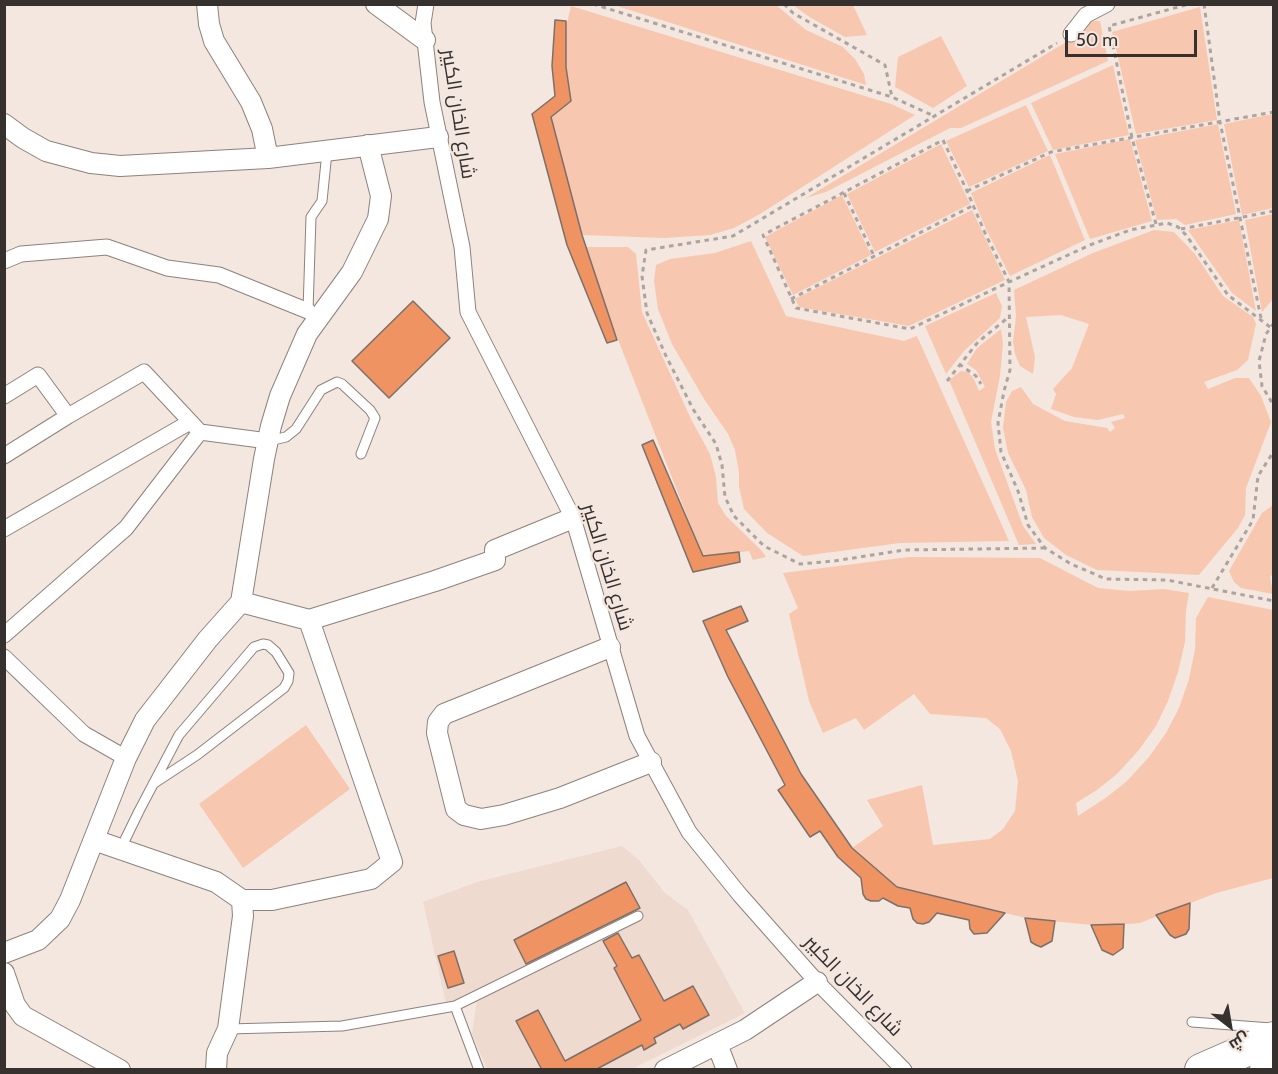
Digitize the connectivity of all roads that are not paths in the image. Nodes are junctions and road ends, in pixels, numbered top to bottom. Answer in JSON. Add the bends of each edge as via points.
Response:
{"nodes":[{"id":1,"x":207,"y":4,"type":"edge"},
{"id":2,"x":376,"y":4,"type":"edge"},
{"id":3,"x":426,"y":4,"type":"edge"},
{"id":4,"x":1107,"y":4,"type":"edge"},
{"id":5,"x":1071,"y":34,"type":"road end"},
{"id":6,"x":425,"y":40,"type":"junction"},
{"id":7,"x":4,"y":124,"type":"edge"},
{"id":8,"x":438,"y":137,"type":"junction"},
{"id":9,"x":368,"y":145,"type":"junction"},
{"id":10,"x":327,"y":152,"type":"junction"},
{"id":11,"x":268,"y":158,"type":"junction"},
{"id":12,"x":4,"y":261,"type":"edge"},
{"id":13,"x":313,"y":316,"type":"junction"},
{"id":14,"x":4,"y":396,"type":"edge"},
{"id":15,"x":68,"y":416,"type":"junction"},
{"id":16,"x":195,"y":427,"type":"junction"},
{"id":17,"x":268,"y":441,"type":"junction"},
{"id":18,"x":361,"y":454,"type":"dead end"},
{"id":19,"x":4,"y":456,"type":"edge"},
{"id":20,"x":573,"y":518,"type":"junction"},
{"id":21,"x":4,"y":529,"type":"edge"},
{"id":22,"x":241,"y":602,"type":"junction"},
{"id":23,"x":309,"y":620,"type":"junction"},
{"id":24,"x":4,"y":635,"type":"edge"},
{"id":25,"x":610,"y":647,"type":"junction"},
{"id":26,"x":4,"y":657,"type":"edge"},
{"id":27,"x":126,"y":758,"type":"junction"},
{"id":28,"x":651,"y":762,"type":"junction"},
{"id":29,"x":153,"y":784,"type":"junction"},
{"id":30,"x":94,"y":840,"type":"junction"},
{"id":31,"x":121,"y":848,"type":"junction"},
{"id":32,"x":242,"y":900,"type":"junction"},
{"id":33,"x":638,"y":916,"type":"dead end"},
{"id":34,"x":4,"y":953,"type":"edge"},
{"id":35,"x":4,"y":973,"type":"edge"},
{"id":36,"x":817,"y":982,"type":"junction"},
{"id":37,"x":455,"y":1006,"type":"junction"},
{"id":38,"x":1192,"y":1022,"type":"dead end"},
{"id":39,"x":1274,"y":1028,"type":"edge"},
{"id":40,"x":228,"y":1029,"type":"junction"},
{"id":41,"x":1274,"y":1038,"type":"edge"},
{"id":42,"x":717,"y":1044,"type":"junction"},
{"id":43,"x":1274,"y":1066,"type":"edge"},
{"id":44,"x":120,"y":1070,"type":"edge"},
{"id":45,"x":216,"y":1070,"type":"edge"},
{"id":46,"x":479,"y":1070,"type":"edge"},
{"id":47,"x":665,"y":1070,"type":"edge"},
{"id":48,"x":727,"y":1070,"type":"edge"},
{"id":49,"x":904,"y":1070,"type":"edge"},
{"id":50,"x":1201,"y":1070,"type":"edge"},
{"id":51,"x":1266,"y":1070,"type":"edge"}],
"edges":[{"from":1,"to":11,"type":"street","via":[[214,41],[251,102]]},
{"from":2,"to":6,"type":"street"},
{"from":3,"to":6,"type":"street","name":"شارع الخان الكبير"},
{"from":4,"to":5,"type":"street","via":[[1086,15]]},
{"from":6,"to":8,"type":"street","name":"شارع الخان الكبير"},
{"from":7,"to":11,"type":"street","via":[[46,151],[91,163],[120,166]]},
{"from":8,"to":9,"type":"street"},
{"from":8,"to":20,"type":"street","name":"شارع الخان الكبير","via":[[462,247],[468,312]]},
{"from":9,"to":10,"type":"street"},
{"from":9,"to":13,"type":"street","via":[[381,196],[378,219],[352,272]]},
{"from":10,"to":11,"type":"street"},
{"from":10,"to":13,"type":"lane","via":[[322,201],[311,217]]},
{"from":12,"to":13,"type":"street","via":[[21,254],[107,247],[167,268],[219,275]]},
{"from":13,"to":17,"type":"street","via":[[280,396]]},
{"from":14,"to":15,"type":"street","via":[[38,375]]},
{"from":15,"to":16,"type":"street","via":[[144,372]]},
{"from":15,"to":19,"type":"street"},
{"from":16,"to":17,"type":"street"},
{"from":16,"to":21,"type":"street"},
{"from":16,"to":24,"type":"street","via":[[126,528]]},
{"from":17,"to":18,"type":"lane","via":[[286,437],[296,429],[321,390],[336,382],[375,418]]},
{"from":17,"to":22,"type":"street"},
{"from":20,"to":23,"type":"street","via":[[495,550],[495,560]]},
{"from":20,"to":25,"type":"street","name":"شارع الخان الكبير"},
{"from":22,"to":23,"type":"street"},
{"from":22,"to":27,"type":"street","via":[[145,720]]},
{"from":23,"to":32,"type":"street","via":[[392,862],[371,879],[272,900]]},
{"from":25,"to":28,"type":"street","name":"شارع الخان الكبير","via":[[636,736]]},
{"from":25,"to":28,"type":"street","via":[[444,714],[438,722],[437,734],[456,809],[481,819],[504,815],[560,798]]},
{"from":26,"to":27,"type":"street","via":[[84,734]]},
{"from":27,"to":30,"type":"street"},
{"from":28,"to":36,"type":"street","name":"شارع الخان الكبير","via":[[689,832]]},
{"from":29,"to":29,"type":"lane","via":[[179,735],[254,647],[268,645],[276,652],[289,673],[284,688]]},
{"from":29,"to":31,"type":"lane"},
{"from":30,"to":31,"type":"street"},
{"from":30,"to":34,"type":"street","via":[[60,919],[38,940]]},
{"from":31,"to":32,"type":"street","via":[[216,882]]},
{"from":32,"to":40,"type":"street"},
{"from":33,"to":37,"type":"lane"},
{"from":35,"to":44,"type":"street","via":[[23,1016]]},
{"from":36,"to":42,"type":"street"},
{"from":36,"to":49,"type":"street","name":"شارع الخان الكبير"},
{"from":37,"to":40,"type":"lane","via":[[342,1026]]},
{"from":37,"to":46,"type":"lane"},
{"from":38,"to":39,"type":"lane"},
{"from":40,"to":45,"type":"street","via":[[217,1053]]},
{"from":41,"to":50,"type":"main road"},
{"from":42,"to":47,"type":"street"},
{"from":42,"to":48,"type":"street"},
{"from":43,"to":51,"type":"main road"}]}
